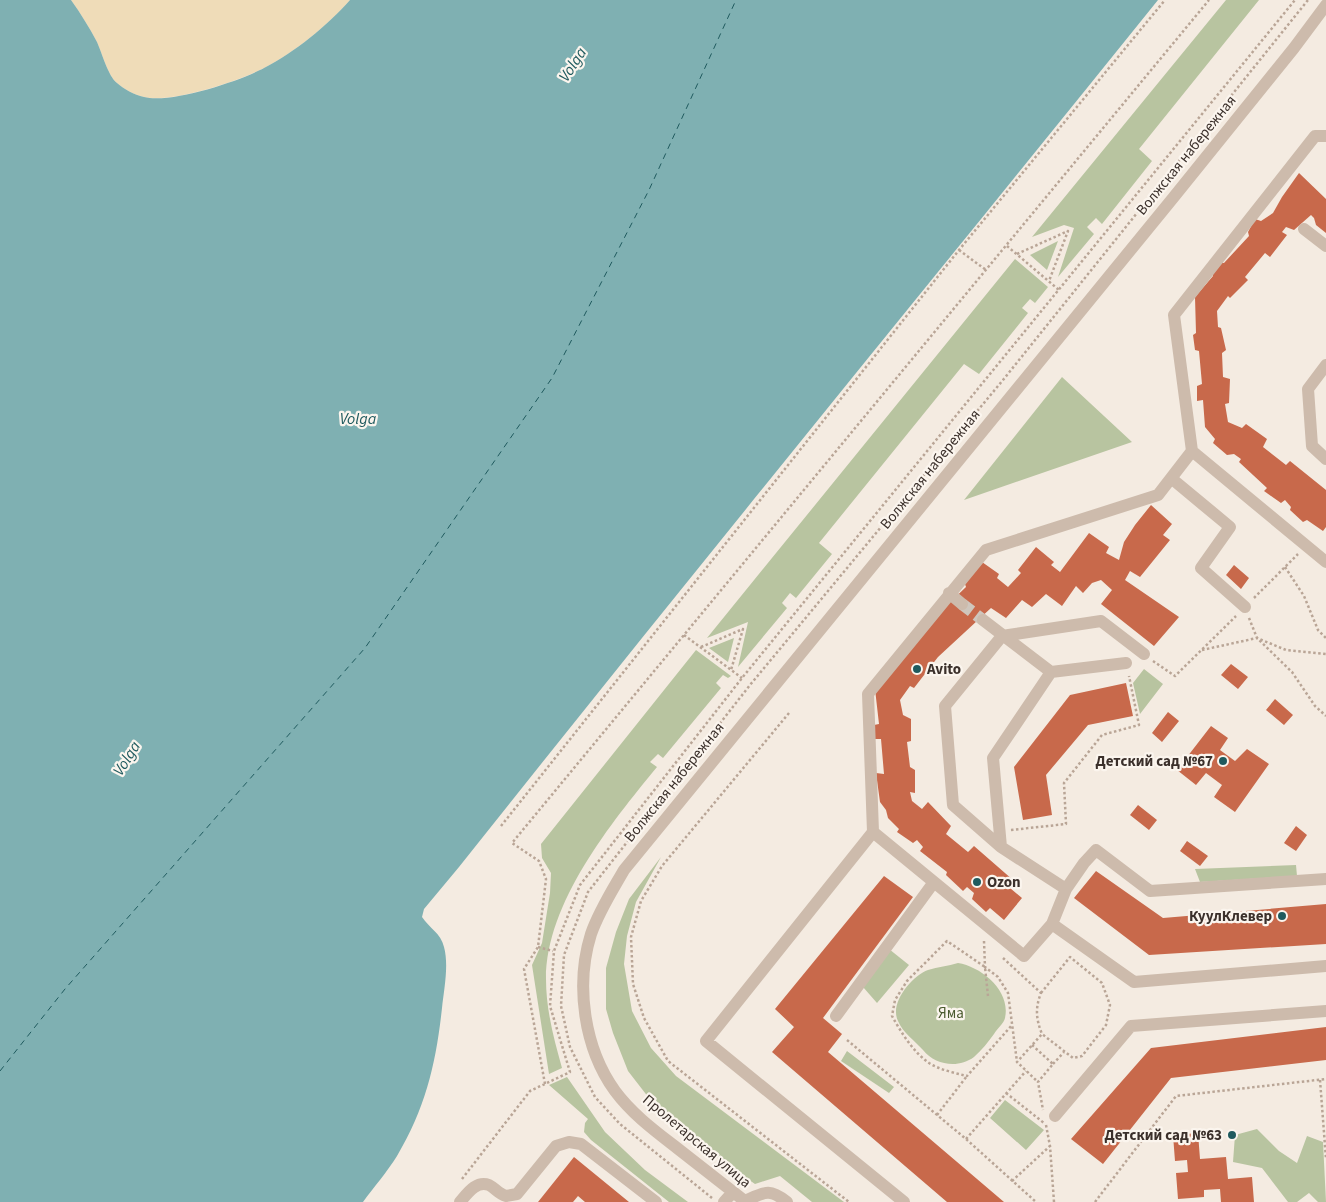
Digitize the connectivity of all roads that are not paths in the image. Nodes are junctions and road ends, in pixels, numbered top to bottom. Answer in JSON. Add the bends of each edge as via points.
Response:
{"nodes":[{"id":1,"x":1326,"y":5,"type":"edge"},
{"id":2,"x":1326,"y":136,"type":"edge"},
{"id":3,"x":1304,"y":229,"type":"dead end"},
{"id":4,"x":1326,"y":246,"type":"edge"},
{"id":5,"x":1326,"y":365,"type":"edge"},
{"id":6,"x":1192,"y":451,"type":"junction"},
{"id":7,"x":1326,"y":458,"type":"edge"},
{"id":8,"x":1171,"y":478,"type":"junction"},
{"id":9,"x":1326,"y":562,"type":"edge"},
{"id":10,"x":949,"y":593,"type":"junction"},
{"id":11,"x":962,"y":604,"type":"tunnel mouth"},
{"id":12,"x":1244,"y":607,"type":"road end"},
{"id":13,"x":983,"y":620,"type":"tunnel mouth"},
{"id":14,"x":1002,"y":636,"type":"junction"},
{"id":15,"x":1144,"y":654,"type":"road end"},
{"id":16,"x":1127,"y":669,"type":"road end"},
{"id":17,"x":1052,"y":672,"type":"junction"},
{"id":18,"x":873,"y":832,"type":"junction"},
{"id":19,"x":1001,"y":847,"type":"junction"},
{"id":20,"x":1326,"y":879,"type":"edge"},
{"id":21,"x":934,"y":882,"type":"junction"},
{"id":22,"x":1066,"y":889,"type":"junction"},
{"id":23,"x":1052,"y":924,"type":"junction"},
{"id":24,"x":584,"y":966,"type":"joint"},
{"id":25,"x":1326,"y":966,"type":"edge"},
{"id":26,"x":1326,"y":1011,"type":"edge"},
{"id":27,"x":836,"y":1016,"type":"dead end"},
{"id":28,"x":1051,"y":1120,"type":"road end"},
{"id":29,"x":733,"y":1192,"type":"junction"},
{"id":30,"x":509,"y":1199,"type":"edge"},
{"id":31,"x":460,"y":1202,"type":"edge"},
{"id":32,"x":656,"y":1202,"type":"edge"},
{"id":33,"x":724,"y":1202,"type":"edge"},
{"id":34,"x":746,"y":1202,"type":"edge"},
{"id":35,"x":788,"y":1202,"type":"edge"},
{"id":36,"x":904,"y":1202,"type":"edge"}],
"edges":[{"from":1,"to":24,"type":"street","name":"Волжская набережная","via":[[1167,205],[624,870],[602,906]]},
{"from":2,"to":6,"type":"street","via":[[1315,136],[1174,315]]},
{"from":3,"to":4,"type":"street"},
{"from":5,"to":7,"type":"street","via":[[1308,389],[1312,446]]},
{"from":6,"to":8,"type":"street"},
{"from":6,"to":9,"type":"street"},
{"from":8,"to":10,"type":"street","via":[[1158,495],[986,550]]},
{"from":8,"to":12,"type":"street","via":[[1230,527],[1201,568]]},
{"from":10,"to":11,"type":"street"},
{"from":10,"to":18,"type":"street","via":[[868,694]]},
{"from":13,"to":14,"type":"street"},
{"from":14,"to":15,"type":"street","via":[[1101,621]]},
{"from":14,"to":17,"type":"street"},
{"from":14,"to":19,"type":"street","via":[[945,706],[953,805]]},
{"from":16,"to":17,"type":"street"},
{"from":17,"to":19,"type":"street","via":[[993,758]]},
{"from":18,"to":21,"type":"street"},
{"from":18,"to":36,"type":"street","via":[[706,1041]]},
{"from":19,"to":22,"type":"street"},
{"from":20,"to":22,"type":"street","via":[[1150,891],[1096,850]]},
{"from":21,"to":23,"type":"street","via":[[1024,956]]},
{"from":21,"to":27,"type":"street"},
{"from":22,"to":23,"type":"street"},
{"from":23,"to":25,"type":"street","via":[[1134,982]]},
{"from":24,"to":29,"type":"street","name":"Пролетарская улица","via":[[587,1025],[598,1059],[616,1091],[646,1124]]},
{"from":26,"to":28,"type":"street","via":[[1130,1026]]},
{"from":29,"to":33,"type":"street"},
{"from":29,"to":34,"type":"street","name":"Пролетарская улица"},
{"from":30,"to":31,"type":"street","via":[[489,1185],[480,1185],[471,1189]]},
{"from":30,"to":32,"type":"street","via":[[517,1194],[556,1146],[569,1142],[581,1144]]},
{"from":34,"to":35,"type":"street","via":[[764,1192],[775,1193]]}]}
